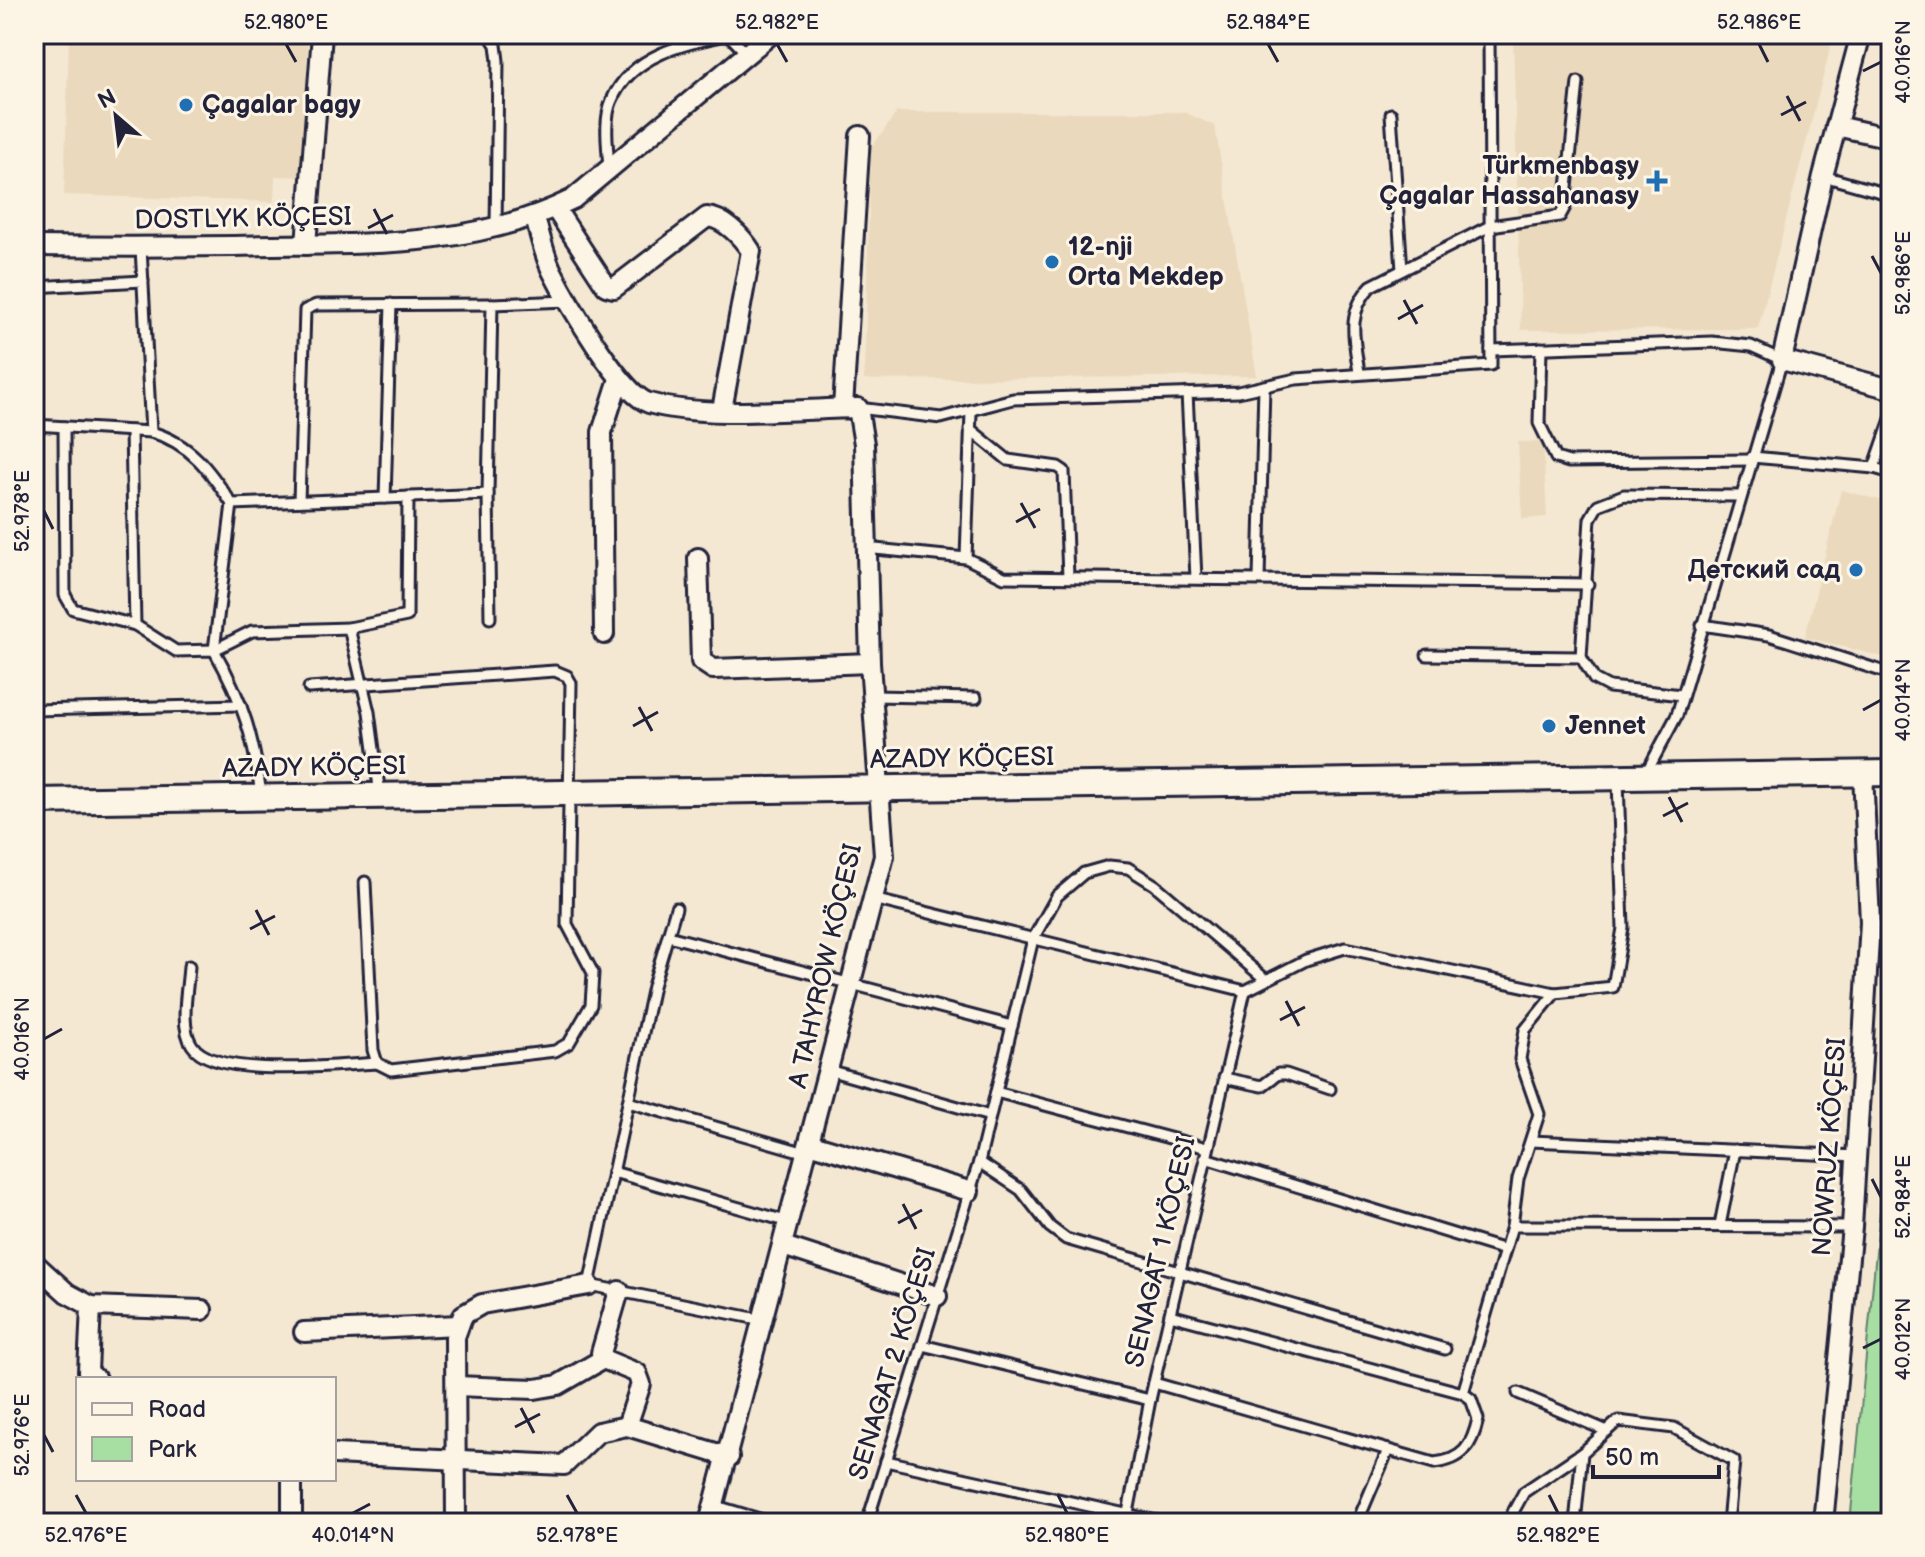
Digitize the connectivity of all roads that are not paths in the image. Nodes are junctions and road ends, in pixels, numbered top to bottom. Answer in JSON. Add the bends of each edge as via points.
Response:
{"nodes":[{"id":1,"x":322,"y":34,"type":"edge"},
{"id":2,"x":489,"y":34,"type":"edge"},
{"id":3,"x":728,"y":34,"type":"edge"},
{"id":4,"x":771,"y":34,"type":"edge"},
{"id":5,"x":1489,"y":34,"type":"edge"},
{"id":6,"x":1861,"y":34,"type":"edge"},
{"id":7,"x":747,"y":54,"type":"junction"},
{"id":8,"x":1578,"y":82,"type":"dead end"},
{"id":9,"x":1391,"y":114,"type":"dead end"},
{"id":10,"x":1836,"y":126,"type":"junction"},
{"id":11,"x":860,"y":136,"type":"dead end"},
{"id":12,"x":1891,"y":138,"type":"edge"},
{"id":13,"x":609,"y":169,"type":"junction"},
{"id":14,"x":1823,"y":176,"type":"junction"},
{"id":15,"x":1891,"y":195,"type":"edge"},
{"id":16,"x":555,"y":208,"type":"junction"},
{"id":17,"x":535,"y":218,"type":"junction"},
{"id":18,"x":1490,"y":226,"type":"junction"},
{"id":19,"x":496,"y":230,"type":"junction"},
{"id":20,"x":306,"y":245,"type":"junction"},
{"id":21,"x":34,"y":246,"type":"edge"},
{"id":22,"x":141,"y":248,"type":"junction"},
{"id":23,"x":1402,"y":270,"type":"junction"},
{"id":24,"x":143,"y":281,"type":"junction"},
{"id":25,"x":34,"y":287,"type":"edge"},
{"id":26,"x":569,"y":301,"type":"junction"},
{"id":27,"x":391,"y":304,"type":"junction"},
{"id":28,"x":492,"y":304,"type":"junction"},
{"id":29,"x":1541,"y":348,"type":"junction"},
{"id":30,"x":1491,"y":350,"type":"junction"},
{"id":31,"x":1782,"y":360,"type":"junction"},
{"id":32,"x":1359,"y":372,"type":"junction"},
{"id":33,"x":619,"y":379,"type":"junction"},
{"id":34,"x":1264,"y":386,"type":"junction"},
{"id":35,"x":1891,"y":389,"type":"edge"},
{"id":36,"x":1187,"y":393,"type":"junction"},
{"id":37,"x":850,"y":408,"type":"junction"},
{"id":38,"x":722,"y":410,"type":"junction"},
{"id":39,"x":971,"y":412,"type":"junction"},
{"id":40,"x":1891,"y":419,"type":"edge"},
{"id":41,"x":34,"y":425,"type":"edge"},
{"id":42,"x":64,"y":427,"type":"junction"},
{"id":43,"x":970,"y":429,"type":"junction"},
{"id":44,"x":131,"y":431,"type":"junction"},
{"id":45,"x":151,"y":432,"type":"junction"},
{"id":46,"x":1752,"y":459,"type":"junction"},
{"id":47,"x":1874,"y":468,"type":"junction"},
{"id":48,"x":1891,"y":473,"type":"edge"},
{"id":49,"x":488,"y":494,"type":"junction"},
{"id":50,"x":1741,"y":496,"type":"junction"},
{"id":51,"x":408,"y":497,"type":"junction"},
{"id":52,"x":385,"y":498,"type":"junction"},
{"id":53,"x":299,"y":501,"type":"junction"},
{"id":54,"x":232,"y":504,"type":"junction"},
{"id":55,"x":865,"y":548,"type":"junction"},
{"id":56,"x":698,"y":558,"type":"dead end"},
{"id":57,"x":966,"y":558,"type":"junction"},
{"id":58,"x":1068,"y":577,"type":"junction"},
{"id":59,"x":1196,"y":578,"type":"junction"},
{"id":60,"x":1259,"y":579,"type":"junction"},
{"id":61,"x":1588,"y":584,"type":"junction"},
{"id":62,"x":490,"y":618,"type":"dead end"},
{"id":63,"x":135,"y":625,"type":"junction"},
{"id":64,"x":1702,"y":625,"type":"junction"},
{"id":65,"x":349,"y":628,"type":"junction"},
{"id":66,"x":604,"y":634,"type":"dead end"},
{"id":67,"x":214,"y":650,"type":"junction"},
{"id":68,"x":1427,"y":655,"type":"dead end"},
{"id":69,"x":1581,"y":657,"type":"junction"},
{"id":70,"x":870,"y":663,"type":"junction"},
{"id":71,"x":1891,"y":674,"type":"edge"},
{"id":72,"x":362,"y":686,"type":"junction"},
{"id":73,"x":309,"y":688,"type":"dead end"},
{"id":74,"x":1682,"y":695,"type":"junction"},
{"id":75,"x":873,"y":696,"type":"junction"},
{"id":76,"x":976,"y":698,"type":"dead end"},
{"id":77,"x":241,"y":705,"type":"junction"},
{"id":78,"x":34,"y":710,"type":"edge"},
{"id":79,"x":1863,"y":773,"type":"junction"},
{"id":80,"x":1891,"y":773,"type":"edge"},
{"id":81,"x":1618,"y":777,"type":"junction"},
{"id":82,"x":1644,"y":777,"type":"junction"},
{"id":83,"x":881,"y":788,"type":"junction"},
{"id":84,"x":569,"y":792,"type":"junction"},
{"id":85,"x":380,"y":795,"type":"junction"},
{"id":86,"x":261,"y":797,"type":"junction"},
{"id":87,"x":34,"y":801,"type":"edge"},
{"id":88,"x":365,"y":882,"type":"dead end"},
{"id":89,"x":873,"y":899,"type":"junction"},
{"id":90,"x":676,"y":908,"type":"dead end"},
{"id":91,"x":668,"y":936,"type":"junction"},
{"id":92,"x":1033,"y":939,"type":"junction"},
{"id":93,"x":189,"y":966,"type":"dead end"},
{"id":94,"x":1265,"y":979,"type":"junction"},
{"id":95,"x":852,"y":982,"type":"junction"},
{"id":96,"x":1245,"y":991,"type":"junction"},
{"id":97,"x":1555,"y":993,"type":"junction"},
{"id":98,"x":1012,"y":1026,"type":"junction"},
{"id":99,"x":377,"y":1063,"type":"junction"},
{"id":100,"x":828,"y":1070,"type":"junction"},
{"id":101,"x":1224,"y":1078,"type":"junction"},
{"id":102,"x":1330,"y":1089,"type":"dead end"},
{"id":103,"x":996,"y":1092,"type":"junction"},
{"id":104,"x":628,"y":1102,"type":"junction"},
{"id":105,"x":990,"y":1116,"type":"junction"},
{"id":106,"x":1531,"y":1141,"type":"junction"},
{"id":107,"x":808,"y":1148,"type":"junction"},
{"id":108,"x":1735,"y":1150,"type":"junction"},
{"id":109,"x":1206,"y":1153,"type":"junction"},
{"id":110,"x":1857,"y":1156,"type":"junction"},
{"id":111,"x":979,"y":1162,"type":"junction"},
{"id":112,"x":613,"y":1172,"type":"junction"},
{"id":113,"x":969,"y":1191,"type":"junction"},
{"id":114,"x":789,"y":1222,"type":"junction"},
{"id":115,"x":1720,"y":1225,"type":"junction"},
{"id":116,"x":1512,"y":1226,"type":"junction"},
{"id":117,"x":1852,"y":1227,"type":"junction"},
{"id":118,"x":783,"y":1246,"type":"junction"},
{"id":119,"x":1505,"y":1250,"type":"junction"},
{"id":120,"x":34,"y":1263,"type":"edge"},
{"id":121,"x":1179,"y":1274,"type":"junction"},
{"id":122,"x":589,"y":1285,"type":"junction"},
{"id":123,"x":619,"y":1291,"type":"junction"},
{"id":124,"x":937,"y":1296,"type":"junction"},
{"id":125,"x":91,"y":1306,"type":"junction"},
{"id":126,"x":202,"y":1310,"type":"dead end"},
{"id":127,"x":1170,"y":1315,"type":"junction"},
{"id":128,"x":763,"y":1320,"type":"junction"},
{"id":129,"x":459,"y":1325,"type":"junction"},
{"id":130,"x":304,"y":1332,"type":"dead end"},
{"id":131,"x":922,"y":1345,"type":"junction"},
{"id":132,"x":1445,"y":1349,"type":"dead end"},
{"id":133,"x":603,"y":1359,"type":"junction"},
{"id":134,"x":94,"y":1377,"type":"edge"},
{"id":135,"x":1154,"y":1383,"type":"junction"},
{"id":136,"x":456,"y":1386,"type":"junction"},
{"id":137,"x":1463,"y":1393,"type":"junction"},
{"id":138,"x":1518,"y":1393,"type":"dead end"},
{"id":139,"x":1150,"y":1400,"type":"junction"},
{"id":140,"x":627,"y":1426,"type":"junction"},
{"id":141,"x":1607,"y":1431,"type":"junction"},
{"id":142,"x":1388,"y":1450,"type":"junction"},
{"id":143,"x":1582,"y":1453,"type":"junction"},
{"id":144,"x":336,"y":1454,"type":"edge"},
{"id":145,"x":729,"y":1457,"type":"junction"},
{"id":146,"x":457,"y":1460,"type":"junction"},
{"id":147,"x":886,"y":1461,"type":"junction"},
{"id":148,"x":292,"y":1481,"type":"edge"},
{"id":149,"x":713,"y":1514,"type":"edge"},
{"id":150,"x":1127,"y":1518,"type":"edge"},
{"id":151,"x":292,"y":1523,"type":"edge"},
{"id":152,"x":456,"y":1523,"type":"edge"},
{"id":153,"x":773,"y":1523,"type":"edge"},
{"id":154,"x":867,"y":1523,"type":"edge"},
{"id":155,"x":1166,"y":1523,"type":"edge"},
{"id":156,"x":1357,"y":1523,"type":"edge"},
{"id":157,"x":1507,"y":1523,"type":"edge"},
{"id":158,"x":1575,"y":1523,"type":"edge"},
{"id":159,"x":1728,"y":1523,"type":"edge"},
{"id":160,"x":1823,"y":1523,"type":"edge"}],
"edges":[{"from":1,"to":20,"type":"street"},
{"from":2,"to":19,"type":"lane","via":[[498,61]]},
{"from":3,"to":7,"type":"lane"},
{"from":3,"to":13,"type":"lane","via":[[658,54],[623,81],[608,118]]},
{"from":4,"to":7,"type":"street","name":"DOSTLYK KÖÇESI"},
{"from":5,"to":18,"type":"lane"},
{"from":6,"to":10,"type":"street"},
{"from":7,"to":13,"type":"street","name":"DOSTLYK KÖÇESI"},
{"from":8,"to":18,"type":"lane","via":[[1560,216]]},
{"from":9,"to":23,"type":"lane"},
{"from":10,"to":12,"type":"street"},
{"from":10,"to":14,"type":"street"},
{"from":11,"to":37,"type":"street","name":"A TAHYROW KÖÇESI"},
{"from":13,"to":16,"type":"street","name":"DOSTLYK KÖÇESI"},
{"from":14,"to":15,"type":"lane"},
{"from":14,"to":31,"type":"street"},
{"from":16,"to":17,"type":"street","name":"DOSTLYK KÖÇESI"},
{"from":16,"to":38,"type":"street","via":[[606,286],[614,288],[707,217],[745,241],[751,251]]},
{"from":17,"to":19,"type":"street","name":"DOSTLYK KÖÇESI"},
{"from":17,"to":26,"type":"street","via":[[550,268]]},
{"from":18,"to":23,"type":"lane"},
{"from":18,"to":30,"type":"lane"},
{"from":19,"to":20,"type":"street","name":"DOSTLYK KÖÇESI"},
{"from":20,"to":22,"type":"street","name":"DOSTLYK KÖÇESI"},
{"from":21,"to":22,"type":"street","name":"DOSTLYK KÖÇESI"},
{"from":22,"to":24,"type":"lane"},
{"from":23,"to":32,"type":"lane","via":[[1371,286],[1358,300],[1351,322]]},
{"from":24,"to":25,"type":"lane"},
{"from":24,"to":45,"type":"lane"},
{"from":26,"to":28,"type":"lane"},
{"from":26,"to":33,"type":"street"},
{"from":27,"to":28,"type":"lane"},
{"from":27,"to":52,"type":"lane"},
{"from":27,"to":53,"type":"lane","via":[[316,305],[305,310]]},
{"from":28,"to":49,"type":"lane"},
{"from":29,"to":30,"type":"lane"},
{"from":29,"to":31,"type":"lane","via":[[1712,342],[1751,346]]},
{"from":29,"to":46,"type":"lane","via":[[1539,423],[1556,458]]},
{"from":30,"to":32,"type":"lane","via":[[1491,365]]},
{"from":31,"to":35,"type":"street"},
{"from":31,"to":46,"type":"lane"},
{"from":32,"to":34,"type":"lane"},
{"from":33,"to":38,"type":"street","via":[[646,402]]},
{"from":33,"to":66,"type":"street","via":[[602,432]]},
{"from":34,"to":36,"type":"lane"},
{"from":34,"to":60,"type":"lane"},
{"from":36,"to":39,"type":"lane","via":[[1013,399]]},
{"from":36,"to":59,"type":"lane"},
{"from":37,"to":38,"type":"street"},
{"from":37,"to":39,"type":"lane","via":[[941,418]]},
{"from":37,"to":55,"type":"street","name":"A TAHYROW KÖÇESI","via":[[864,444]]},
{"from":39,"to":43,"type":"lane"},
{"from":40,"to":47,"type":"lane"},
{"from":41,"to":42,"type":"lane"},
{"from":42,"to":44,"type":"lane"},
{"from":42,"to":63,"type":"lane","via":[[65,595],[73,609]]},
{"from":43,"to":57,"type":"lane"},
{"from":43,"to":58,"type":"lane","via":[[1008,460],[1064,471]]},
{"from":44,"to":45,"type":"lane"},
{"from":44,"to":63,"type":"lane"},
{"from":45,"to":54,"type":"lane","via":[[172,438],[205,464]]},
{"from":46,"to":47,"type":"lane"},
{"from":46,"to":50,"type":"lane"},
{"from":47,"to":48,"type":"lane"},
{"from":49,"to":51,"type":"lane"},
{"from":49,"to":62,"type":"lane"},
{"from":50,"to":61,"type":"lane","via":[[1624,495],[1598,505],[1590,519]]},
{"from":50,"to":64,"type":"lane"},
{"from":51,"to":52,"type":"lane"},
{"from":51,"to":65,"type":"lane","via":[[407,616]]},
{"from":52,"to":53,"type":"lane"},
{"from":53,"to":54,"type":"lane"},
{"from":54,"to":67,"type":"lane"},
{"from":55,"to":57,"type":"lane"},
{"from":55,"to":70,"type":"street","name":"A TAHYROW KÖÇESI"},
{"from":56,"to":70,"type":"street","via":[[701,661],[713,669]]},
{"from":57,"to":58,"type":"lane","via":[[1004,577]]},
{"from":58,"to":59,"type":"lane"},
{"from":59,"to":60,"type":"lane"},
{"from":60,"to":61,"type":"lane"},
{"from":61,"to":69,"type":"lane"},
{"from":63,"to":67,"type":"lane","via":[[176,651]]},
{"from":64,"to":71,"type":"lane","via":[[1769,635]]},
{"from":64,"to":74,"type":"lane"},
{"from":65,"to":67,"type":"lane","via":[[252,631]]},
{"from":65,"to":72,"type":"lane"},
{"from":67,"to":77,"type":"lane"},
{"from":68,"to":69,"type":"lane"},
{"from":69,"to":74,"type":"lane","via":[[1594,679],[1609,687]]},
{"from":70,"to":75,"type":"street","name":"A TAHYROW KÖÇESI"},
{"from":72,"to":73,"type":"lane"},
{"from":72,"to":84,"type":"lane","via":[[561,673],[571,683]]},
{"from":72,"to":85,"type":"lane"},
{"from":74,"to":82,"type":"lane"},
{"from":75,"to":76,"type":"lane"},
{"from":75,"to":83,"type":"street","name":"A TAHYROW KÖÇESI"},
{"from":77,"to":78,"type":"lane"},
{"from":77,"to":86,"type":"lane","via":[[256,746]]},
{"from":79,"to":80,"type":"main road","name":"AZADY KÖÇESI"},
{"from":79,"to":82,"type":"main road","name":"AZADY KÖÇESI"},
{"from":79,"to":110,"type":"street","name":"NOWRUZ KÖÇESI","via":[[1870,922]]},
{"from":81,"to":82,"type":"main road","name":"AZADY KÖÇESI"},
{"from":81,"to":83,"type":"main road","name":"AZADY KÖÇESI"},
{"from":81,"to":97,"type":"lane","via":[[1623,928],[1613,987]]},
{"from":83,"to":84,"type":"main road","name":"AZADY KÖÇESI"},
{"from":83,"to":89,"type":"street","name":"A TAHYROW KÖÇESI","via":[[884,856]]},
{"from":84,"to":85,"type":"main road","name":"AZADY KÖÇESI"},
{"from":84,"to":99,"type":"lane","via":[[567,924],[593,973],[591,1005],[569,1043],[555,1051],[391,1070]]},
{"from":85,"to":86,"type":"main road","name":"AZADY KÖÇESI"},
{"from":86,"to":87,"type":"main road","name":"AZADY KÖÇESI"},
{"from":88,"to":99,"type":"lane"},
{"from":89,"to":92,"type":"lane"},
{"from":89,"to":95,"type":"street","name":"A TAHYROW KÖÇESI"},
{"from":90,"to":91,"type":"lane"},
{"from":91,"to":95,"type":"lane"},
{"from":91,"to":104,"type":"lane"},
{"from":92,"to":94,"type":"lane","name":"SENAGAT 2 KÖÇESI","via":[[1057,896],[1084,873],[1109,866],[1128,868]]},
{"from":92,"to":96,"type":"lane"},
{"from":92,"to":98,"type":"lane","name":"SENAGAT 2 KÖÇESI"},
{"from":93,"to":99,"type":"lane","via":[[186,1031],[193,1047],[209,1058],[254,1068]]},
{"from":94,"to":96,"type":"lane"},
{"from":94,"to":97,"type":"lane","via":[[1345,948]]},
{"from":95,"to":98,"type":"lane"},
{"from":95,"to":100,"type":"street","name":"A TAHYROW KÖÇESI"},
{"from":96,"to":101,"type":"lane","name":"SENAGAT 1 KÖÇESI"},
{"from":97,"to":106,"type":"lane","via":[[1525,1030],[1520,1059],[1539,1114]]},
{"from":98,"to":103,"type":"lane","name":"SENAGAT 2 KÖÇESI"},
{"from":100,"to":105,"type":"lane"},
{"from":100,"to":107,"type":"street","name":"A TAHYROW KÖÇESI"},
{"from":101,"to":102,"type":"lane","via":[[1262,1086],[1286,1074]]},
{"from":101,"to":109,"type":"lane","name":"SENAGAT 1 KÖÇESI"},
{"from":103,"to":105,"type":"lane","name":"SENAGAT 2 KÖÇESI"},
{"from":103,"to":109,"type":"lane"},
{"from":104,"to":107,"type":"lane"},
{"from":104,"to":112,"type":"lane"},
{"from":105,"to":111,"type":"lane","name":"SENAGAT 2 KÖÇESI"},
{"from":106,"to":108,"type":"lane"},
{"from":106,"to":116,"type":"lane","via":[[1518,1179]]},
{"from":107,"to":113,"type":"street"},
{"from":107,"to":114,"type":"street","name":"A TAHYROW KÖÇESI"},
{"from":108,"to":110,"type":"lane"},
{"from":108,"to":115,"type":"lane"},
{"from":109,"to":119,"type":"lane"},
{"from":109,"to":121,"type":"lane","name":"SENAGAT 1 KÖÇESI"},
{"from":110,"to":117,"type":"street","name":"NOWRUZ KÖÇESI"},
{"from":111,"to":113,"type":"lane","name":"SENAGAT 2 KÖÇESI"},
{"from":111,"to":121,"type":"lane","via":[[1021,1190],[1066,1239]]},
{"from":112,"to":114,"type":"lane"},
{"from":112,"to":122,"type":"lane"},
{"from":113,"to":124,"type":"lane","name":"SENAGAT 2 KÖÇESI"},
{"from":114,"to":118,"type":"street","name":"A TAHYROW KÖÇESI"},
{"from":115,"to":116,"type":"lane"},
{"from":115,"to":117,"type":"lane"},
{"from":116,"to":119,"type":"lane"},
{"from":117,"to":160,"type":"street","name":"NOWRUZ KÖÇESI"},
{"from":118,"to":124,"type":"street"},
{"from":118,"to":128,"type":"street","name":"A TAHYROW KÖÇESI"},
{"from":119,"to":137,"type":"lane"},
{"from":120,"to":125,"type":"street","via":[[67,1293]]},
{"from":121,"to":127,"type":"lane","name":"SENAGAT 1 KÖÇESI"},
{"from":121,"to":132,"type":"lane"},
{"from":122,"to":123,"type":"lane"},
{"from":122,"to":129,"type":"street","via":[[482,1304],[463,1315]]},
{"from":123,"to":128,"type":"lane"},
{"from":123,"to":133,"type":"street"},
{"from":124,"to":131,"type":"lane","name":"SENAGAT 2 KÖÇESI"},
{"from":125,"to":126,"type":"street"},
{"from":125,"to":134,"type":"street","via":[[88,1372]]},
{"from":127,"to":135,"type":"lane","name":"SENAGAT 1 KÖÇESI"},
{"from":127,"to":137,"type":"lane"},
{"from":128,"to":145,"type":"street","name":"A TAHYROW KÖÇESI"},
{"from":129,"to":130,"type":"street"},
{"from":129,"to":136,"type":"street"},
{"from":131,"to":139,"type":"lane"},
{"from":131,"to":147,"type":"lane","name":"SENAGAT 2 KÖÇESI"},
{"from":133,"to":136,"type":"street","via":[[558,1385]]},
{"from":133,"to":140,"type":"street","via":[[637,1373],[641,1384]]},
{"from":135,"to":139,"type":"lane","name":"SENAGAT 1 KÖÇESI"},
{"from":135,"to":142,"type":"lane"},
{"from":136,"to":146,"type":"street"},
{"from":137,"to":142,"type":"lane","via":[[1478,1419],[1466,1451],[1451,1462],[1434,1463]]},
{"from":138,"to":141,"type":"lane"},
{"from":139,"to":150,"type":"lane","name":"SENAGAT 1 KÖÇESI"},
{"from":140,"to":145,"type":"street"},
{"from":140,"to":146,"type":"street","via":[[598,1432],[564,1465]]},
{"from":141,"to":143,"type":"lane"},
{"from":141,"to":159,"type":"lane","via":[[1618,1421],[1674,1428],[1734,1461]]},
{"from":142,"to":156,"type":"lane"},
{"from":143,"to":157,"type":"lane","via":[[1524,1492]]},
{"from":143,"to":158,"type":"lane"},
{"from":144,"to":146,"type":"street"},
{"from":145,"to":149,"type":"street","name":"A TAHYROW KÖÇESI"},
{"from":146,"to":152,"type":"street"},
{"from":147,"to":150,"type":"lane"},
{"from":147,"to":154,"type":"lane","name":"SENAGAT 2 KÖÇESI"},
{"from":148,"to":151,"type":"street"},
{"from":149,"to":153,"type":"lane"},
{"from":150,"to":155,"type":"lane"}]}
